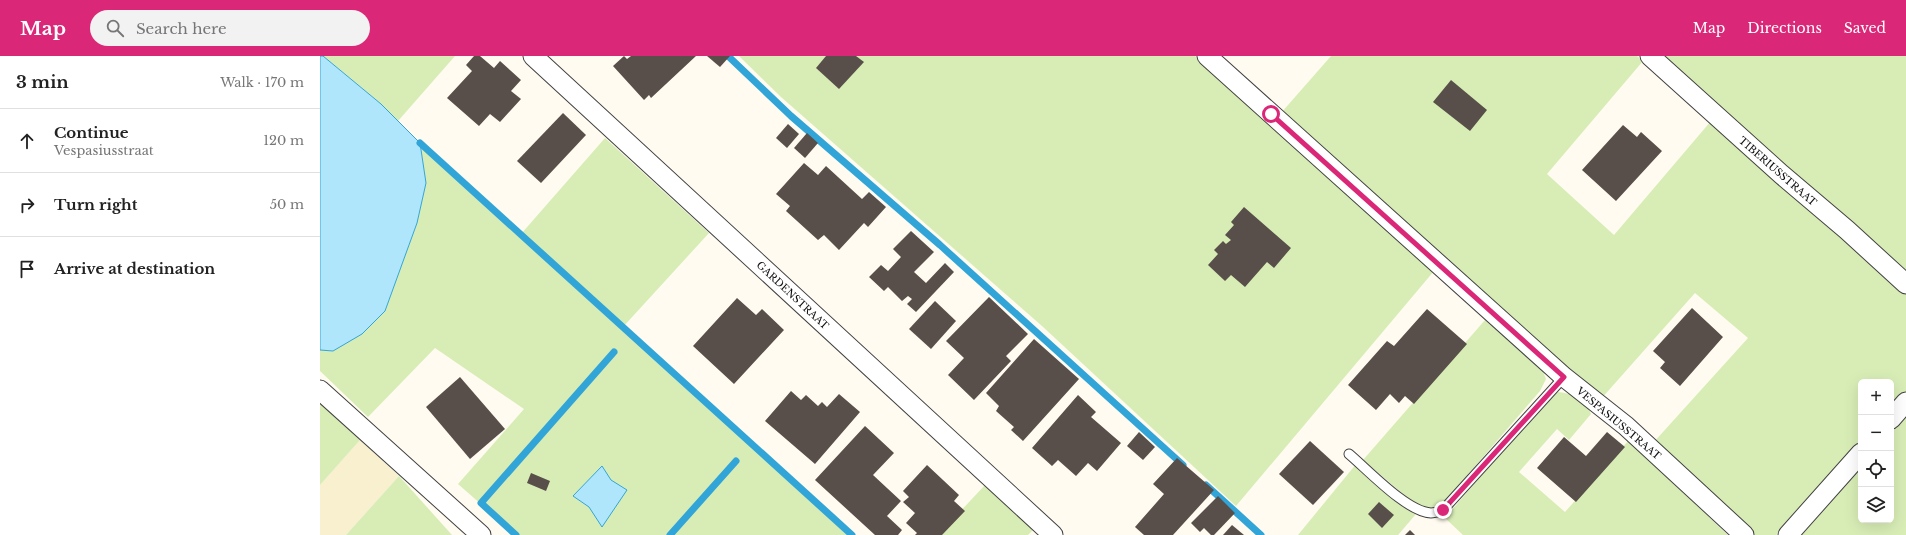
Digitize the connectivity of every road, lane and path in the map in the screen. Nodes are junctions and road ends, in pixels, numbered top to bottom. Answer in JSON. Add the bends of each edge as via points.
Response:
{"nodes":[{"id":1,"x":533,"y":56,"type":"edge"},
{"id":2,"x":1207,"y":56,"type":"edge"},
{"id":3,"x":1650,"y":56,"type":"edge"},
{"id":4,"x":1906,"y":284,"type":"edge"},
{"id":5,"x":1564,"y":377,"type":"junction"},
{"id":6,"x":320,"y":390,"type":"edge"},
{"id":7,"x":1906,"y":402,"type":"edge"},
{"id":8,"x":1894,"y":416,"type":"edge"},
{"id":9,"x":1349,"y":454,"type":"dead end"},
{"id":10,"x":1858,"y":455,"type":"edge"},
{"id":11,"x":481,"y":535,"type":"edge"},
{"id":12,"x":1053,"y":535,"type":"edge"},
{"id":13,"x":1744,"y":535,"type":"edge"},
{"id":14,"x":1788,"y":535,"type":"edge"}],
"edges":[{"from":1,"to":12,"type":"street","name":"GARDENSTRAAT"},
{"from":2,"to":5,"type":"street","name":"VESPASIUSSTRAAT"},
{"from":3,"to":4,"type":"street","name":"TIBERIUSSTRAAT"},
{"from":5,"to":9,"type":"lane","via":[[1443,510],[1433,514],[1408,505]]},
{"from":5,"to":13,"type":"street","name":"VESPASIUSSTRAAT","via":[[1626,426]]},
{"from":6,"to":11,"type":"street"},
{"from":7,"to":8,"type":"street"},
{"from":10,"to":14,"type":"street"}]}
